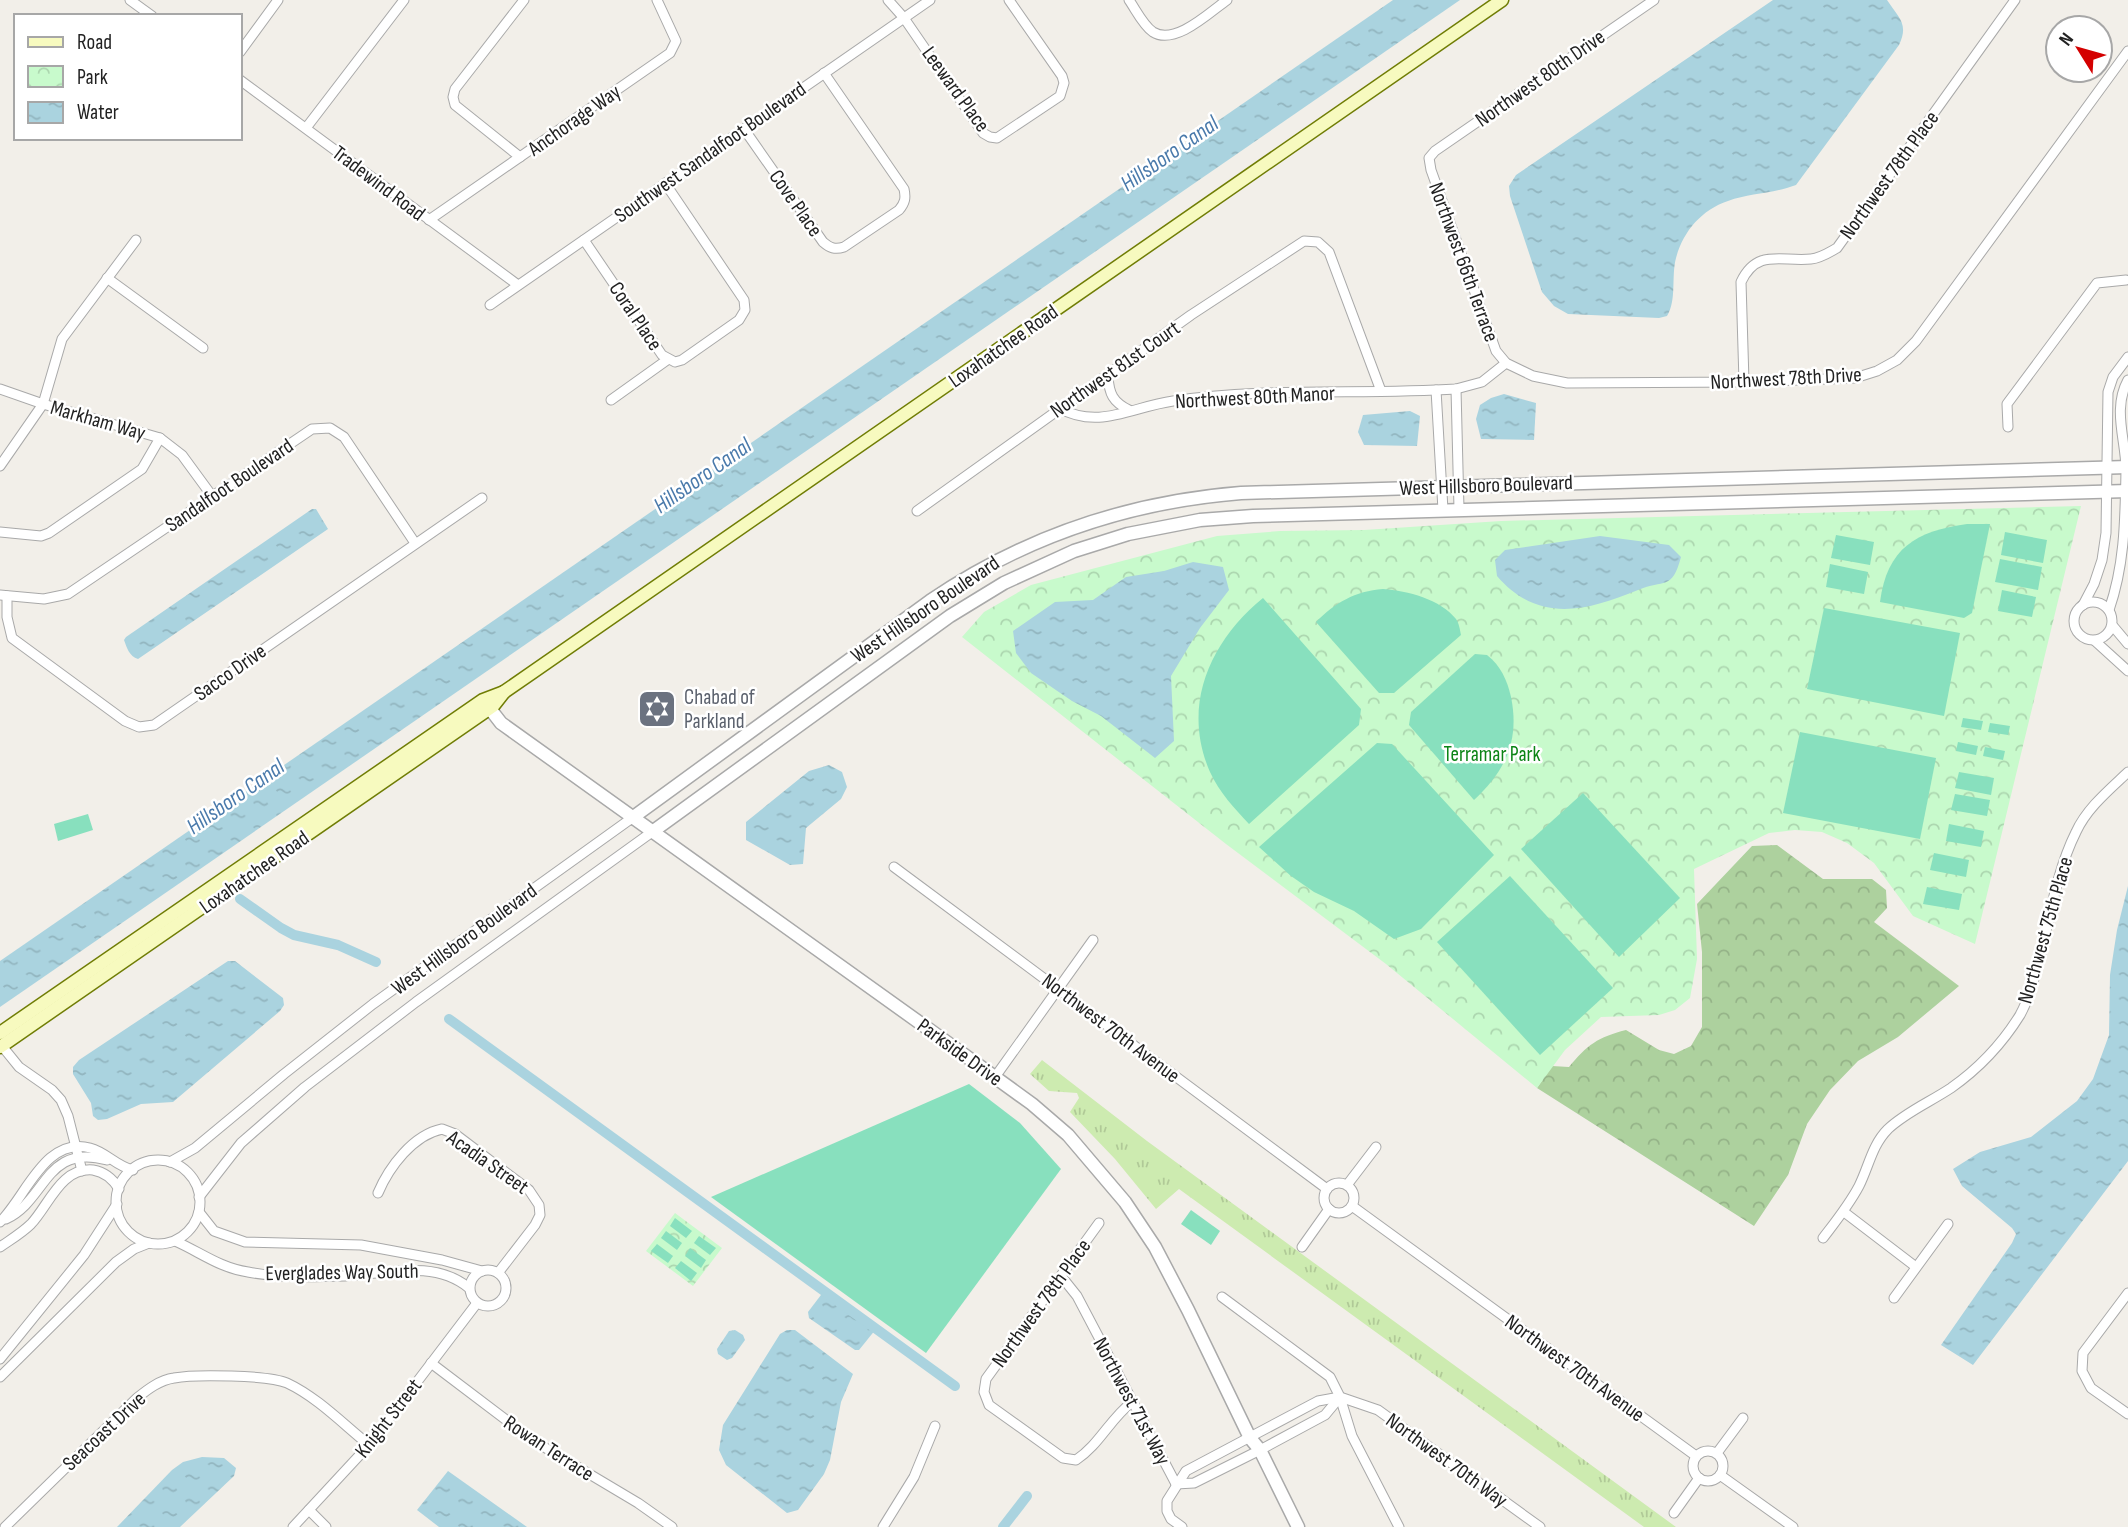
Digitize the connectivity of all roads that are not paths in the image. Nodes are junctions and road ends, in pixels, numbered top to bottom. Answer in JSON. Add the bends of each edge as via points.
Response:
{"nodes":[{"id":1,"x":130,"y":0,"type":"edge"},
{"id":2,"x":278,"y":0,"type":"edge"},
{"id":3,"x":404,"y":0,"type":"edge"},
{"id":4,"x":524,"y":0,"type":"edge"},
{"id":5,"x":657,"y":0,"type":"edge"},
{"id":6,"x":888,"y":0,"type":"edge"},
{"id":7,"x":930,"y":0,"type":"edge"},
{"id":8,"x":1009,"y":0,"type":"edge"},
{"id":9,"x":1129,"y":0,"type":"edge"},
{"id":10,"x":1227,"y":0,"type":"edge"},
{"id":11,"x":1502,"y":0,"type":"edge"},
{"id":12,"x":1654,"y":0,"type":"edge"},
{"id":13,"x":2015,"y":0,"type":"edge"},
{"id":14,"x":149,"y":14,"type":"edge"},
{"id":15,"x":904,"y":18,"type":"junction"},
{"id":16,"x":242,"y":49,"type":"edge"},
{"id":17,"x":2128,"y":51,"type":"edge"},
{"id":18,"x":824,"y":73,"type":"junction"},
{"id":19,"x":242,"y":81,"type":"edge"},
{"id":20,"x":306,"y":128,"type":"junction"},
{"id":21,"x":744,"y":129,"type":"junction"},
{"id":22,"x":520,"y":157,"type":"junction"},
{"id":23,"x":1429,"y":158,"type":"joint"},
{"id":24,"x":665,"y":183,"type":"junction"},
{"id":25,"x":429,"y":220,"type":"junction"},
{"id":26,"x":136,"y":240,"type":"dead end"},
{"id":27,"x":584,"y":240,"type":"junction"},
{"id":28,"x":2127,"y":277,"type":"edge"},
{"id":29,"x":107,"y":278,"type":"junction"},
{"id":30,"x":518,"y":285,"type":"junction"},
{"id":31,"x":2128,"y":290,"type":"edge"},
{"id":32,"x":490,"y":305,"type":"dead end"},
{"id":33,"x":203,"y":348,"type":"dead end"},
{"id":34,"x":2128,"y":357,"type":"edge"},
{"id":35,"x":667,"y":360,"type":"junction"},
{"id":36,"x":1506,"y":363,"type":"junction"},
{"id":37,"x":1108,"y":376,"type":"junction"},
{"id":38,"x":2128,"y":380,"type":"edge"},
{"id":39,"x":1744,"y":382,"type":"junction"},
{"id":40,"x":0,"y":389,"type":"edge"},
{"id":41,"x":1456,"y":389,"type":"junction"},
{"id":42,"x":1436,"y":390,"type":"junction"},
{"id":43,"x":1381,"y":391,"type":"junction"},
{"id":44,"x":611,"y":400,"type":"dead end"},
{"id":45,"x":43,"y":404,"type":"junction"},
{"id":46,"x":1059,"y":408,"type":"junction"},
{"id":47,"x":1129,"y":410,"type":"junction"},
{"id":48,"x":2008,"y":426,"type":"dead end"},
{"id":49,"x":160,"y":438,"type":"junction"},
{"id":50,"x":0,"y":466,"type":"edge"},
{"id":51,"x":2127,"y":467,"type":"edge"},
{"id":52,"x":2106,"y":468,"type":"junction"},
{"id":53,"x":1458,"y":486,"type":"junction"},
{"id":54,"x":1442,"y":487,"type":"junction"},
{"id":55,"x":2126,"y":491,"type":"edge"},
{"id":56,"x":2105,"y":492,"type":"junction"},
{"id":57,"x":212,"y":496,"type":"junction"},
{"id":58,"x":482,"y":498,"type":"dead end"},
{"id":59,"x":1459,"y":509,"type":"junction"},
{"id":60,"x":1443,"y":510,"type":"junction"},
{"id":61,"x":917,"y":511,"type":"dead end"},
{"id":62,"x":0,"y":532,"type":"edge"},
{"id":63,"x":415,"y":543,"type":"junction"},
{"id":64,"x":4,"y":595,"type":"edge"},
{"id":65,"x":2083,"y":605,"type":"junction"},
{"id":66,"x":2109,"y":610,"type":"junction"},
{"id":67,"x":2112,"y":625,"type":"junction"},
{"id":68,"x":2095,"y":641,"type":"junction"},
{"id":69,"x":2128,"y":644,"type":"edge"},
{"id":70,"x":2128,"y":671,"type":"edge"},
{"id":71,"x":486,"y":704,"type":"junction"},
{"id":72,"x":2128,"y":772,"type":"edge"},
{"id":73,"x":632,"y":818,"type":"junction"},
{"id":74,"x":652,"y":832,"type":"junction"},
{"id":75,"x":894,"y":867,"type":"dead end"},
{"id":76,"x":1093,"y":940,"type":"dead end"},
{"id":77,"x":1058,"y":988,"type":"junction"},
{"id":78,"x":1,"y":1042,"type":"edge"},
{"id":79,"x":995,"y":1077,"type":"junction"},
{"id":80,"x":76,"y":1146,"type":"junction"},
{"id":81,"x":1376,"y":1147,"type":"dead end"},
{"id":82,"x":79,"y":1158,"type":"junction"},
{"id":83,"x":112,"y":1161,"type":"junction"},
{"id":84,"x":170,"y":1162,"type":"junction"},
{"id":85,"x":133,"y":1170,"type":"junction"},
{"id":86,"x":82,"y":1171,"type":"junction"},
{"id":87,"x":1347,"y":1185,"type":"junction"},
{"id":88,"x":119,"y":1188,"type":"junction"},
{"id":89,"x":1327,"y":1189,"type":"junction"},
{"id":90,"x":379,"y":1193,"type":"dead end"},
{"id":91,"x":199,"y":1197,"type":"junction"},
{"id":92,"x":24,"y":1199,"type":"junction"},
{"id":93,"x":117,"y":1204,"type":"junction"},
{"id":94,"x":1352,"y":1206,"type":"junction"},
{"id":95,"x":1329,"y":1209,"type":"junction"},
{"id":96,"x":41,"y":1211,"type":"junction"},
{"id":97,"x":199,"y":1212,"type":"junction"},
{"id":98,"x":1844,"y":1212,"type":"junction"},
{"id":99,"x":1,"y":1221,"type":"edge"},
{"id":100,"x":1099,"y":1223,"type":"dead end"},
{"id":101,"x":1948,"y":1224,"type":"dead end"},
{"id":102,"x":1823,"y":1238,"type":"dead end"},
{"id":103,"x":175,"y":1241,"type":"junction"},
{"id":104,"x":149,"y":1243,"type":"junction"},
{"id":105,"x":0,"y":1247,"type":"edge"},
{"id":106,"x":1302,"y":1247,"type":"dead end"},
{"id":107,"x":1916,"y":1267,"type":"junction"},
{"id":108,"x":482,"y":1271,"type":"junction"},
{"id":109,"x":498,"y":1273,"type":"junction"},
{"id":110,"x":1061,"y":1276,"type":"junction"},
{"id":111,"x":470,"y":1288,"type":"junction"},
{"id":112,"x":2128,"y":1293,"type":"edge"},
{"id":113,"x":1222,"y":1297,"type":"dead end"},
{"id":114,"x":1894,"y":1298,"type":"dead end"},
{"id":115,"x":477,"y":1303,"type":"junction"},
{"id":116,"x":0,"y":1359,"type":"edge"},
{"id":117,"x":431,"y":1363,"type":"junction"},
{"id":118,"x":0,"y":1377,"type":"edge"},
{"id":119,"x":1340,"y":1397,"type":"junction"},
{"id":120,"x":1132,"y":1402,"type":"junction"},
{"id":121,"x":1305,"y":1409,"type":"junction"},
{"id":122,"x":2128,"y":1414,"type":"edge"},
{"id":123,"x":1743,"y":1418,"type":"dead end"},
{"id":124,"x":1311,"y":1422,"type":"junction"},
{"id":125,"x":935,"y":1426,"type":"dead end"},
{"id":126,"x":1250,"y":1438,"type":"junction"},
{"id":127,"x":369,"y":1444,"type":"junction"},
{"id":128,"x":1260,"y":1450,"type":"junction"},
{"id":129,"x":1717,"y":1453,"type":"junction"},
{"id":130,"x":1696,"y":1456,"type":"junction"},
{"id":131,"x":1196,"y":1466,"type":"junction"},
{"id":132,"x":1720,"y":1475,"type":"junction"},
{"id":133,"x":1699,"y":1478,"type":"junction"},
{"id":134,"x":1203,"y":1479,"type":"junction"},
{"id":135,"x":1176,"y":1484,"type":"junction"},
{"id":136,"x":309,"y":1510,"type":"junction"},
{"id":137,"x":1674,"y":1513,"type":"dead end"},
{"id":138,"x":5,"y":1527,"type":"edge"},
{"id":139,"x":293,"y":1527,"type":"edge"},
{"id":140,"x":326,"y":1527,"type":"edge"},
{"id":141,"x":672,"y":1527,"type":"edge"},
{"id":142,"x":883,"y":1527,"type":"edge"},
{"id":143,"x":1182,"y":1527,"type":"edge"},
{"id":144,"x":1298,"y":1527,"type":"edge"},
{"id":145,"x":1399,"y":1527,"type":"edge"},
{"id":146,"x":1540,"y":1527,"type":"edge"},
{"id":147,"x":1793,"y":1527,"type":"edge"}],
"edges":[{"from":1,"to":14,"type":"street"},
{"from":2,"to":16,"type":"street"},
{"from":3,"to":20,"type":"street"},
{"from":4,"to":22,"type":"street","via":[[453,97],[455,105]]},
{"from":5,"to":22,"type":"street","name":"Anchorage Way","via":[[676,41],[670,53]]},
{"from":6,"to":15,"type":"street"},
{"from":7,"to":15,"type":"street","name":"Southwest Sandalfoot Boulevard"},
{"from":8,"to":15,"type":"street","name":"Leeward Place","via":[[1064,83],[1060,96],[997,138],[983,133]]},
{"from":9,"to":10,"type":"street","via":[[1148,27],[1165,36],[1182,32]]},
{"from":11,"to":71,"type":"main road","name":"Loxahatchee Road"},
{"from":12,"to":23,"type":"street","name":"Northwest 80th Drive"},
{"from":13,"to":39,"type":"street","name":"Northwest 78th Place","via":[[1837,248],[1811,259],[1762,259],[1748,268],[1741,282]]},
{"from":15,"to":18,"type":"street","name":"Southwest Sandalfoot Boulevard"},
{"from":17,"to":39,"type":"street","name":"Northwest 78th Drive","via":[[1916,341],[1897,360],[1855,378]]},
{"from":18,"to":21,"type":"street","name":"Southwest Sandalfoot Boulevard"},
{"from":18,"to":21,"type":"street","name":"Cove Place","via":[[904,189],[904,204],[866,232],[844,247],[829,247]]},
{"from":19,"to":20,"type":"street","name":"Tradewind Road"},
{"from":20,"to":25,"type":"street","name":"Tradewind Road"},
{"from":21,"to":24,"type":"street","name":"Southwest Sandalfoot Boulevard"},
{"from":22,"to":25,"type":"street","name":"Anchorage Way"},
{"from":23,"to":36,"type":"street","name":"Northwest 66th Terrace","via":[[1486,327]]},
{"from":24,"to":27,"type":"street","name":"Southwest Sandalfoot Boulevard"},
{"from":24,"to":35,"type":"street","name":"Coral Place","via":[[745,307],[739,320],[682,360]]},
{"from":25,"to":30,"type":"street","name":"Tradewind Road"},
{"from":26,"to":29,"type":"street"},
{"from":27,"to":30,"type":"street","name":"Southwest Sandalfoot Boulevard"},
{"from":27,"to":35,"type":"street","name":"Coral Place"},
{"from":28,"to":31,"type":"street"},
{"from":28,"to":48,"type":"street","via":[[2097,283],[2007,404]]},
{"from":29,"to":33,"type":"street"},
{"from":29,"to":45,"type":"street","via":[[62,339]]},
{"from":30,"to":32,"type":"street","name":"Southwest Sandalfoot Boulevard"},
{"from":34,"to":52,"type":"street","via":[[2108,392]]},
{"from":35,"to":44,"type":"street"},
{"from":36,"to":39,"type":"street","name":"Northwest 78th Drive","via":[[1533,376],[1567,383]]},
{"from":36,"to":41,"type":"street","via":[[1482,382]]},
{"from":37,"to":43,"type":"street","name":"Northwest 81st Court","via":[[1304,241],[1318,242],[1329,252]]},
{"from":37,"to":46,"type":"street","name":"Northwest 81st Court"},
{"from":37,"to":47,"type":"street","via":[[1109,392],[1117,404]]},
{"from":38,"to":51,"type":"street","via":[[2119,417]]},
{"from":40,"to":45,"type":"street","name":"Markham Way"},
{"from":41,"to":42,"type":"street"},
{"from":41,"to":53,"type":"street"},
{"from":42,"to":43,"type":"street"},
{"from":42,"to":54,"type":"street"},
{"from":43,"to":47,"type":"street","name":"Northwest 80th Manor","via":[[1198,399]]},
{"from":45,"to":49,"type":"street","name":"Markham Way"},
{"from":45,"to":50,"type":"street"},
{"from":46,"to":47,"type":"street","name":"Northwest 80th Manor","via":[[1090,419]]},
{"from":46,"to":61,"type":"street","name":"Northwest 81st Court"},
{"from":49,"to":57,"type":"street","name":"Markham Way","via":[[182,455]]},
{"from":49,"to":62,"type":"street","via":[[142,468],[49,533]]},
{"from":51,"to":52,"type":"street","name":"West Hillsboro Boulevard"},
{"from":51,"to":55,"type":"street"},
{"from":52,"to":53,"type":"street","name":"West Hillsboro Boulevard"},
{"from":52,"to":56,"type":"street"},
{"from":53,"to":54,"type":"street","name":"West Hillsboro Boulevard"},
{"from":53,"to":59,"type":"street"},
{"from":54,"to":60,"type":"street"},
{"from":54,"to":73,"type":"street","name":"West Hillsboro Boulevard","via":[[1187,498],[1114,514],[1044,538],[947,590]]},
{"from":55,"to":56,"type":"street","name":"West Hillsboro Boulevard"},
{"from":55,"to":66,"type":"street","via":[[2122,566]]},
{"from":56,"to":59,"type":"street","name":"West Hillsboro Boulevard"},
{"from":56,"to":65,"type":"street","via":[[2102,560]]},
{"from":57,"to":63,"type":"street","name":"Sandalfoot Boulevard","via":[[312,429],[330,428],[344,437]]},
{"from":57,"to":64,"type":"street","name":"Sandalfoot Boulevard","via":[[68,594],[44,599]]},
{"from":58,"to":63,"type":"street","name":"Sacco Drive"},
{"from":59,"to":60,"type":"street","name":"West Hillsboro Boulevard"},
{"from":60,"to":74,"type":"street","name":"West Hillsboro Boulevard","via":[[1200,520],[1128,534],[1056,559],[987,592],[950,616]]},
{"from":63,"to":64,"type":"street","name":"Sacco Drive","via":[[154,725],[139,727],[12,638]]},
{"from":65,"to":66,"type":"street","via":[[2100,603]]},
{"from":65,"to":68,"type":"street","via":[[2075,615],[2075,628],[2083,638]]},
{"from":66,"to":67,"type":"street"},
{"from":67,"to":68,"type":"street","via":[[2106,636]]},
{"from":67,"to":69,"type":"street"},
{"from":68,"to":70,"type":"street"},
{"from":71,"to":73,"type":"street","name":"Parkside Drive","via":[[501,723]]},
{"from":71,"to":78,"type":"main road","name":"Loxahatchee Road"},
{"from":72,"to":98,"type":"street","name":"Northwest 75th Place","via":[[2095,803],[2077,829],[2020,1014],[1975,1070],[1887,1131],[1875,1146]]},
{"from":73,"to":74,"type":"street","name":"Parkside Drive"},
{"from":73,"to":84,"type":"street","name":"West Hillsboro Boulevard","via":[[373,1004],[195,1148]]},
{"from":74,"to":79,"type":"street","name":"Parkside Drive"},
{"from":74,"to":91,"type":"street","name":"West Hillsboro Boulevard","via":[[305,1087],[241,1143]]},
{"from":75,"to":77,"type":"street","name":"Northwest 70th Avenue"},
{"from":76,"to":77,"type":"street"},
{"from":77,"to":79,"type":"street"},
{"from":77,"to":89,"type":"street","name":"Northwest 70th Avenue"},
{"from":78,"to":80,"type":"street","via":[[19,1067],[61,1100]]},
{"from":79,"to":126,"type":"street","name":"Parkside Drive","via":[[1068,1135],[1125,1202],[1155,1247]]},
{"from":80,"to":82,"type":"street"},
{"from":80,"to":83,"type":"street","via":[[94,1149]]},
{"from":80,"to":92,"type":"street","via":[[49,1159]]},
{"from":81,"to":87,"type":"street"},
{"from":82,"to":83,"type":"street"},
{"from":82,"to":86,"type":"street"},
{"from":82,"to":92,"type":"street","via":[[52,1171]]},
{"from":83,"to":85,"type":"street"},
{"from":84,"to":85,"type":"street","via":[[151,1161]]},
{"from":84,"to":91,"type":"street","via":[[187,1173]]},
{"from":85,"to":88,"type":"street"},
{"from":86,"to":88,"type":"street","via":[[103,1173]]},
{"from":86,"to":96,"type":"street","via":[[62,1182]]},
{"from":87,"to":89,"type":"street","via":[[1334,1184]]},
{"from":87,"to":94,"type":"street","via":[[1353,1192]]},
{"from":88,"to":93,"type":"street"},
{"from":89,"to":95,"type":"street"},
{"from":90,"to":109,"type":"street","name":"Acadia Street","via":[[393,1164],[427,1135],[442,1129],[455,1134],[529,1190],[539,1205],[535,1224]]},
{"from":91,"to":97,"type":"street"},
{"from":92,"to":96,"type":"street"},
{"from":92,"to":99,"type":"street"},
{"from":93,"to":104,"type":"street","via":[[126,1228]]},
{"from":93,"to":116,"type":"street","via":[[84,1255]]},
{"from":94,"to":95,"type":"street","via":[[1344,1212]]},
{"from":94,"to":130,"type":"street","name":"Northwest 70th Avenue"},
{"from":95,"to":106,"type":"street"},
{"from":96,"to":105,"type":"street"},
{"from":97,"to":103,"type":"street","via":[[191,1229]]},
{"from":97,"to":108,"type":"street","name":"Everglades Way South","via":[[214,1231],[245,1242],[362,1245]]},
{"from":98,"to":102,"type":"street","name":"Northwest 75th Place"},
{"from":98,"to":107,"type":"street"},
{"from":100,"to":110,"type":"street","name":"Northwest 78th Place"},
{"from":101,"to":107,"type":"street"},
{"from":103,"to":104,"type":"street"},
{"from":103,"to":111,"type":"street","name":"Everglades Way South","via":[[250,1273],[341,1276],[415,1270],[451,1277]]},
{"from":104,"to":118,"type":"street","via":[[122,1257]]},
{"from":107,"to":114,"type":"street"},
{"from":108,"to":109,"type":"street"},
{"from":108,"to":111,"type":"street","via":[[473,1277]]},
{"from":109,"to":115,"type":"street","via":[[506,1285],[502,1299],[490,1306]]},
{"from":110,"to":120,"type":"street","name":"Northwest 71st Way","via":[[1077,1296]]},
{"from":110,"to":120,"type":"street","name":"Northwest 78th Place","via":[[986,1379],[989,1405],[1063,1458],[1076,1460],[1090,1451],[1117,1414]]},
{"from":111,"to":115,"type":"street"},
{"from":112,"to":122,"type":"street","via":[[2083,1353],[2082,1371],[2091,1388]]},
{"from":113,"to":119,"type":"street","via":[[1331,1377]]},
{"from":115,"to":117,"type":"street","name":"Knight Street"},
{"from":117,"to":127,"type":"street","name":"Knight Street"},
{"from":117,"to":141,"type":"street","name":"Rowan Terrace","via":[[534,1441]]},
{"from":119,"to":121,"type":"street"},
{"from":119,"to":124,"type":"street","via":[[1325,1415]]},
{"from":119,"to":145,"type":"street","via":[[1352,1436]]},
{"from":119,"to":146,"type":"street","name":"Northwest 70th Way","via":[[1378,1410]]},
{"from":120,"to":135,"type":"street","name":"Northwest 71st Way"},
{"from":121,"to":124,"type":"street"},
{"from":121,"to":126,"type":"street"},
{"from":123,"to":129,"type":"street"},
{"from":124,"to":128,"type":"street"},
{"from":125,"to":142,"type":"street","via":[[914,1477]]},
{"from":126,"to":128,"type":"street","name":"Parkside Drive"},
{"from":126,"to":131,"type":"street"},
{"from":127,"to":136,"type":"street","name":"Knight Street"},
{"from":127,"to":138,"type":"street","name":"Seacoast Drive","via":[[284,1382],[268,1377],[176,1377],[150,1387],[137,1398]]},
{"from":128,"to":134,"type":"street"},
{"from":128,"to":144,"type":"street","name":"Parkside Drive"},
{"from":129,"to":130,"type":"street","via":[[1706,1451]]},
{"from":129,"to":132,"type":"street","via":[[1723,1466]]},
{"from":130,"to":133,"type":"street","via":[[1693,1468]]},
{"from":131,"to":134,"type":"street"},
{"from":131,"to":135,"type":"street"},
{"from":132,"to":133,"type":"street","via":[[1710,1481]]},
{"from":132,"to":147,"type":"street"},
{"from":133,"to":137,"type":"street"},
{"from":134,"to":135,"type":"street"},
{"from":135,"to":143,"type":"street","name":"Northwest 71st Way","via":[[1167,1511]]},
{"from":136,"to":139,"type":"street","name":"Knight Street"},
{"from":136,"to":140,"type":"street"}]}
